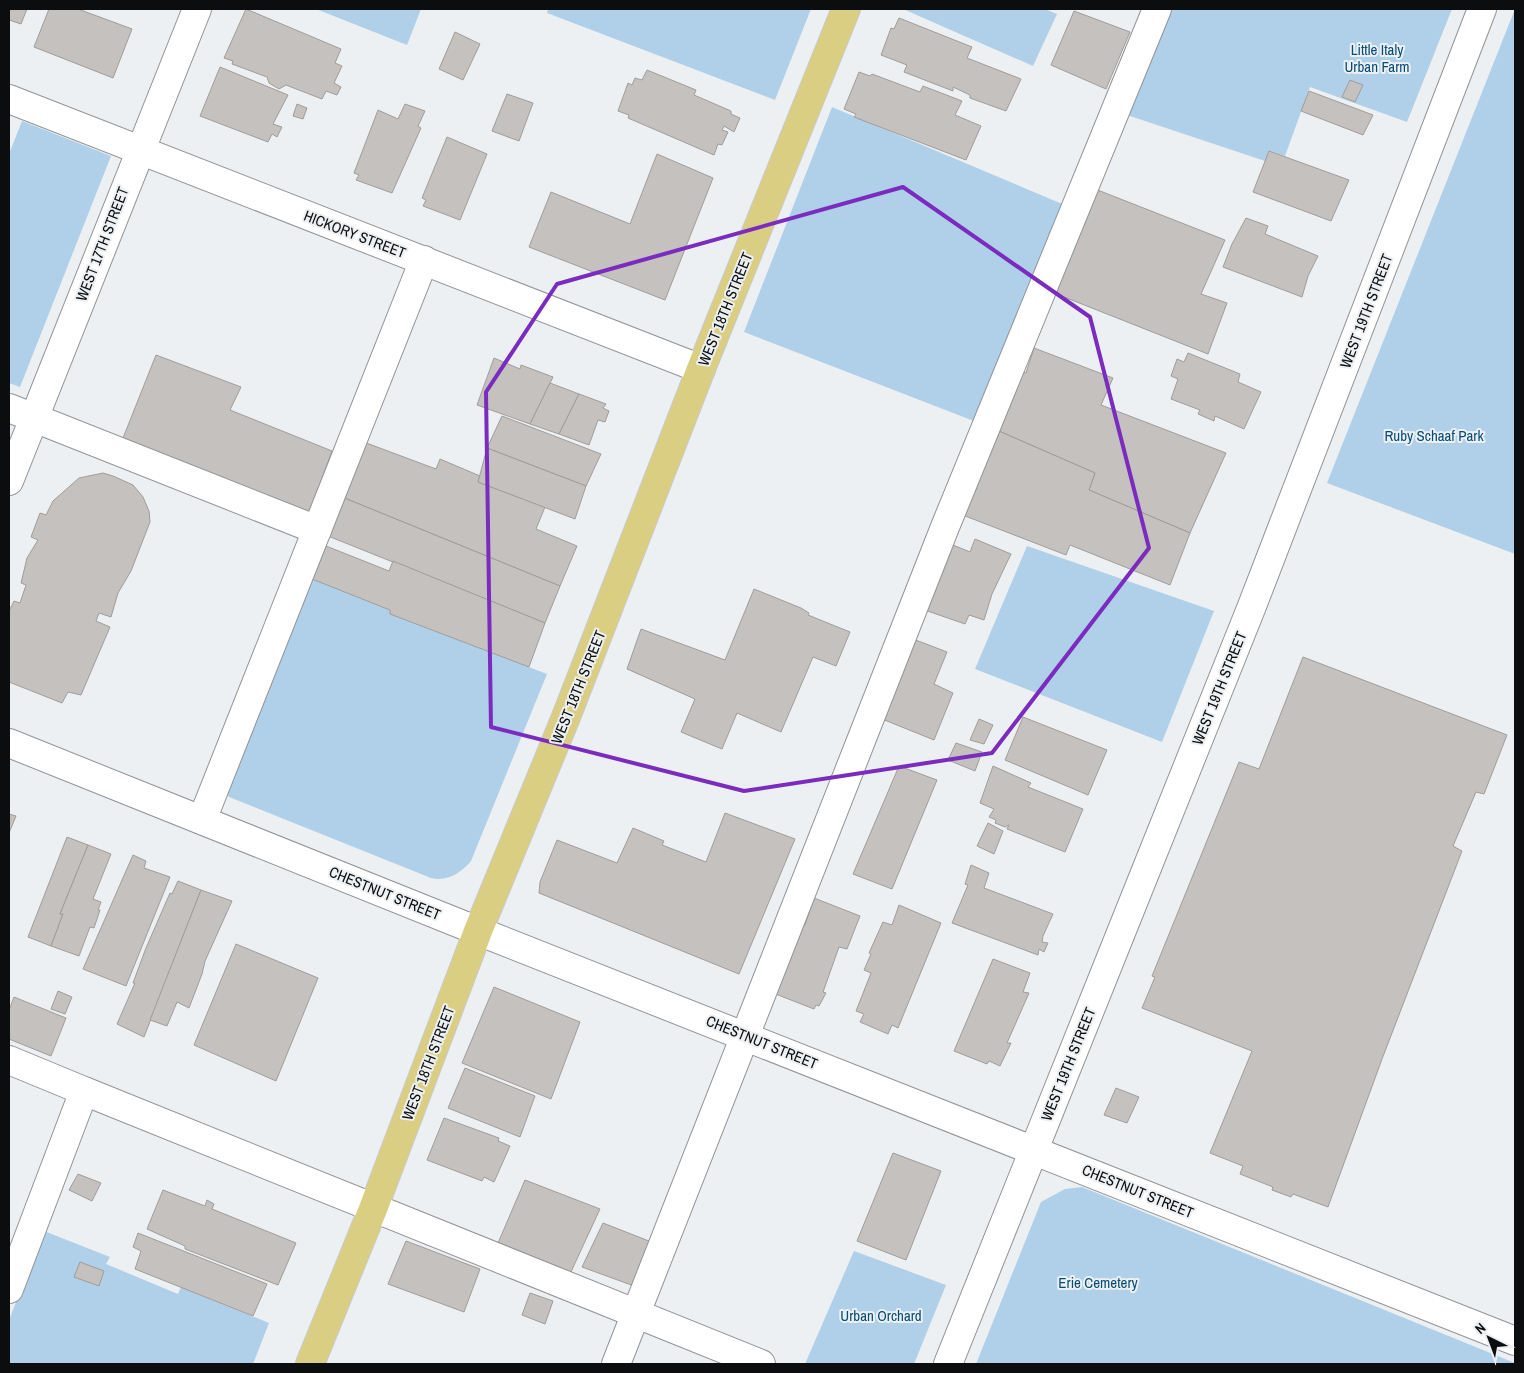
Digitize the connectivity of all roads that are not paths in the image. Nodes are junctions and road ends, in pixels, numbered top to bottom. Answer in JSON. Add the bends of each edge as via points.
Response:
{"nodes":[{"id":1,"x":197,"y":9,"type":"edge"},
{"id":2,"x":846,"y":9,"type":"edge"},
{"id":3,"x":1157,"y":9,"type":"edge"},
{"id":4,"x":1482,"y":9,"type":"edge"},
{"id":5,"x":9,"y":99,"type":"edge"},
{"id":6,"x":138,"y":151,"type":"junction"},
{"id":7,"x":424,"y":260,"type":"junction"},
{"id":8,"x":701,"y":369,"type":"junction"},
{"id":9,"x":9,"y":408,"type":"edge"},
{"id":10,"x":34,"y":418,"type":"junction"},
{"id":11,"x":9,"y":481,"type":"edge"},
{"id":12,"x":317,"y":530,"type":"junction"},
{"id":13,"x":9,"y":743,"type":"edge"},
{"id":14,"x":202,"y":820,"type":"junction"},
{"id":15,"x":478,"y":931,"type":"junction"},
{"id":16,"x":745,"y":1035,"type":"junction"},
{"id":17,"x":9,"y":1060,"type":"edge"},
{"id":18,"x":84,"y":1091,"type":"junction"},
{"id":19,"x":1034,"y":1150,"type":"junction"},
{"id":20,"x":373,"y":1209,"type":"junction"},
{"id":21,"x":9,"y":1289,"type":"edge"},
{"id":22,"x":635,"y":1314,"type":"junction"},
{"id":23,"x":1515,"y":1341,"type":"edge"},
{"id":24,"x":310,"y":1364,"type":"edge"},
{"id":25,"x":616,"y":1364,"type":"edge"},
{"id":26,"x":761,"y":1364,"type":"edge"},
{"id":27,"x":948,"y":1364,"type":"edge"}],
"edges":[{"from":1,"to":6,"type":"street","name":"WEST 17TH STREET"},
{"from":2,"to":8,"type":"main road","name":"WEST 18TH STREET"},
{"from":3,"to":16,"type":"street","via":[[945,527]]},
{"from":4,"to":19,"type":"street","name":"WEST 19TH STREET","via":[[1252,606]]},
{"from":5,"to":6,"type":"street","name":"HICKORY STREET"},
{"from":6,"to":7,"type":"street","name":"HICKORY STREET"},
{"from":6,"to":10,"type":"street","name":"WEST 17TH STREET"},
{"from":7,"to":8,"type":"street","name":"HICKORY STREET"},
{"from":7,"to":12,"type":"street"},
{"from":8,"to":15,"type":"main road","name":"WEST 18TH STREET","via":[[623,574]]},
{"from":9,"to":10,"type":"street"},
{"from":10,"to":11,"type":"street","name":"WEST 17TH STREET"},
{"from":10,"to":12,"type":"street"},
{"from":12,"to":14,"type":"street"},
{"from":13,"to":14,"type":"street","name":"CHESTNUT STREET"},
{"from":14,"to":15,"type":"street","name":"CHESTNUT STREET"},
{"from":15,"to":16,"type":"street","name":"CHESTNUT STREET"},
{"from":15,"to":20,"type":"main road","name":"WEST 18TH STREET"},
{"from":16,"to":19,"type":"street","name":"CHESTNUT STREET"},
{"from":16,"to":22,"type":"street"},
{"from":17,"to":18,"type":"street"},
{"from":18,"to":20,"type":"street"},
{"from":18,"to":21,"type":"street"},
{"from":19,"to":23,"type":"street","name":"CHESTNUT STREET"},
{"from":19,"to":27,"type":"street","name":"WEST 19TH STREET"},
{"from":20,"to":22,"type":"street"},
{"from":20,"to":24,"type":"main road","name":"WEST 18TH STREET"},
{"from":22,"to":25,"type":"street"},
{"from":22,"to":26,"type":"street"}]}
